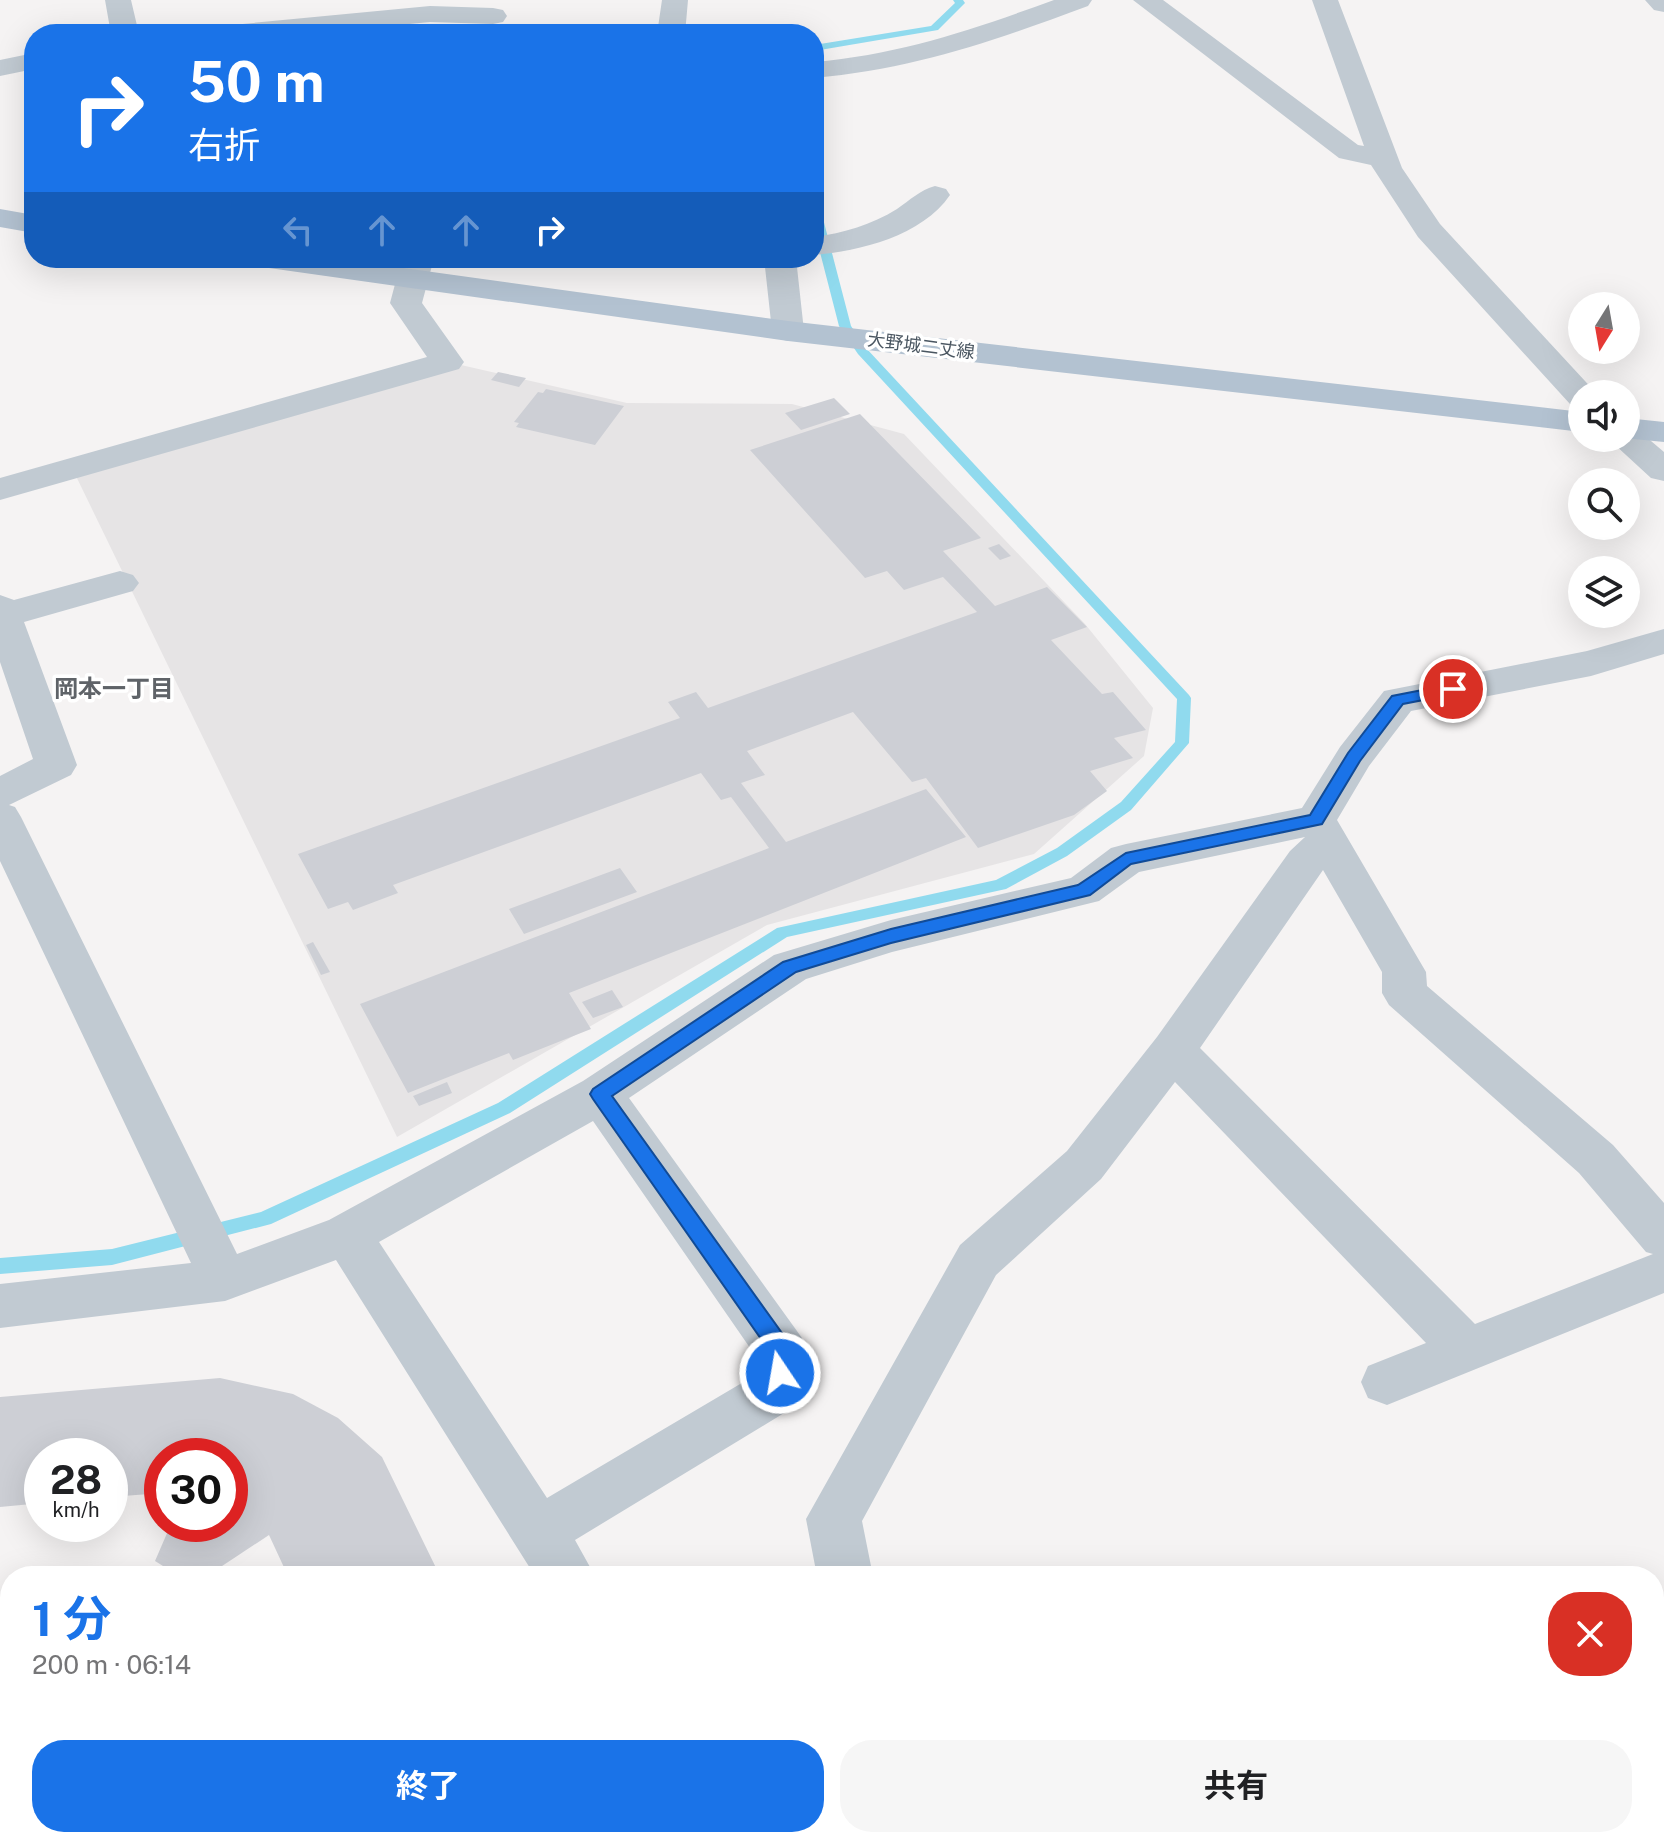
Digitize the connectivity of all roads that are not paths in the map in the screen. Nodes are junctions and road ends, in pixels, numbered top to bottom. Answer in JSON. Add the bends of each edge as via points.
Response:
{"nodes":[{"id":1,"x":118,"y":0,"type":"edge"},
{"id":2,"x":675,"y":0,"type":"edge"},
{"id":3,"x":1079,"y":0,"type":"edge"},
{"id":4,"x":1146,"y":0,"type":"edge"},
{"id":5,"x":1325,"y":0,"type":"edge"},
{"id":6,"x":1658,"y":0,"type":"edge"},
{"id":7,"x":1664,"y":4,"type":"edge"},
{"id":8,"x":495,"y":17,"type":"edge"},
{"id":9,"x":123,"y":24,"type":"edge"},
{"id":10,"x":326,"y":24,"type":"edge"},
{"id":11,"x":672,"y":24,"type":"edge"},
{"id":12,"x":24,"y":63,"type":"edge"},
{"id":13,"x":0,"y":68,"type":"edge"},
{"id":14,"x":824,"y":69,"type":"edge"},
{"id":15,"x":1384,"y":158,"type":"junction"},
{"id":16,"x":935,"y":195,"type":"dead end"},
{"id":17,"x":0,"y":218,"type":"edge"},
{"id":18,"x":24,"y":222,"type":"edge"},
{"id":19,"x":824,"y":245,"type":"edge"},
{"id":20,"x":414,"y":268,"type":"edge"},
{"id":21,"x":781,"y":268,"type":"edge"},
{"id":22,"x":788,"y":331,"type":"junction"},
{"id":23,"x":1568,"y":382,"type":"edge"},
{"id":24,"x":1568,"y":420,"type":"edge"},
{"id":25,"x":1640,"y":429,"type":"edge"},
{"id":26,"x":1664,"y":432,"type":"edge"},
{"id":27,"x":1640,"y":449,"type":"edge"},
{"id":28,"x":1664,"y":470,"type":"edge"},
{"id":29,"x":0,"y":489,"type":"edge"},
{"id":30,"x":120,"y":583,"type":"dead end"},
{"id":31,"x":1,"y":612,"type":"edge"},
{"id":32,"x":1664,"y":641,"type":"edge"},
{"id":33,"x":0,"y":793,"type":"edge"},
{"id":34,"x":0,"y":817,"type":"edge"},
{"id":35,"x":1323,"y":831,"type":"junction"},
{"id":36,"x":1173,"y":1050,"type":"junction"},
{"id":37,"x":600,"y":1094,"type":"junction"},
{"id":38,"x":347,"y":1235,"type":"junction"},
{"id":39,"x":1664,"y":1237,"type":"edge"},
{"id":40,"x":1664,"y":1271,"type":"edge"},
{"id":41,"x":225,"y":1280,"type":"junction"},
{"id":42,"x":0,"y":1306,"type":"edge"},
{"id":43,"x":1467,"y":1350,"type":"junction"},
{"id":44,"x":1387,"y":1382,"type":"dead end"},
{"id":45,"x":539,"y":1532,"type":"junction"},
{"id":46,"x":561,"y":1566,"type":"edge"},
{"id":47,"x":843,"y":1566,"type":"edge"}],
"edges":[{"from":1,"to":9,"type":"street"},
{"from":2,"to":11,"type":"street"},
{"from":3,"to":14,"type":"street","via":[[962,43],[869,65]]},
{"from":4,"to":15,"type":"street","via":[[1349,152]]},
{"from":5,"to":15,"type":"street"},
{"from":6,"to":7,"type":"street"},
{"from":8,"to":10,"type":"street","via":[[430,14]]},
{"from":12,"to":13,"type":"street"},
{"from":15,"to":23,"type":"street","via":[[1429,230]]},
{"from":16,"to":19,"type":"street","via":[[911,216],[846,244]]},
{"from":17,"to":18,"type":"main road"},
{"from":20,"to":22,"type":"main road","name":"大野城二丈線"},
{"from":20,"to":29,"type":"street","via":[[406,303],[447,362]]},
{"from":21,"to":22,"type":"street"},
{"from":22,"to":24,"type":"main road","name":"大野城二丈線"},
{"from":25,"to":26,"type":"main road"},
{"from":27,"to":28,"type":"street"},
{"from":30,"to":31,"type":"street"},
{"from":31,"to":33,"type":"street","via":[[56,765]]},
{"from":32,"to":35,"type":"street","via":[[1591,663],[1398,700],[1354,757]]},
{"from":34,"to":41,"type":"street"},
{"from":35,"to":36,"type":"street"},
{"from":35,"to":37,"type":"street","via":[[1126,859],[1084,890],[891,936],[790,967]]},
{"from":35,"to":39,"type":"street","via":[[1404,972],[1405,993],[1596,1159]]},
{"from":36,"to":43,"type":"street"},
{"from":36,"to":47,"type":"street","via":[[1084,1165],[978,1260],[834,1519]]},
{"from":37,"to":38,"type":"street"},
{"from":37,"to":45,"type":"street","via":[[784,1354],[775,1391]]},
{"from":38,"to":41,"type":"street"},
{"from":38,"to":45,"type":"street"},
{"from":40,"to":43,"type":"street"},
{"from":41,"to":42,"type":"street"},
{"from":43,"to":44,"type":"street"},
{"from":45,"to":46,"type":"street"}]}
